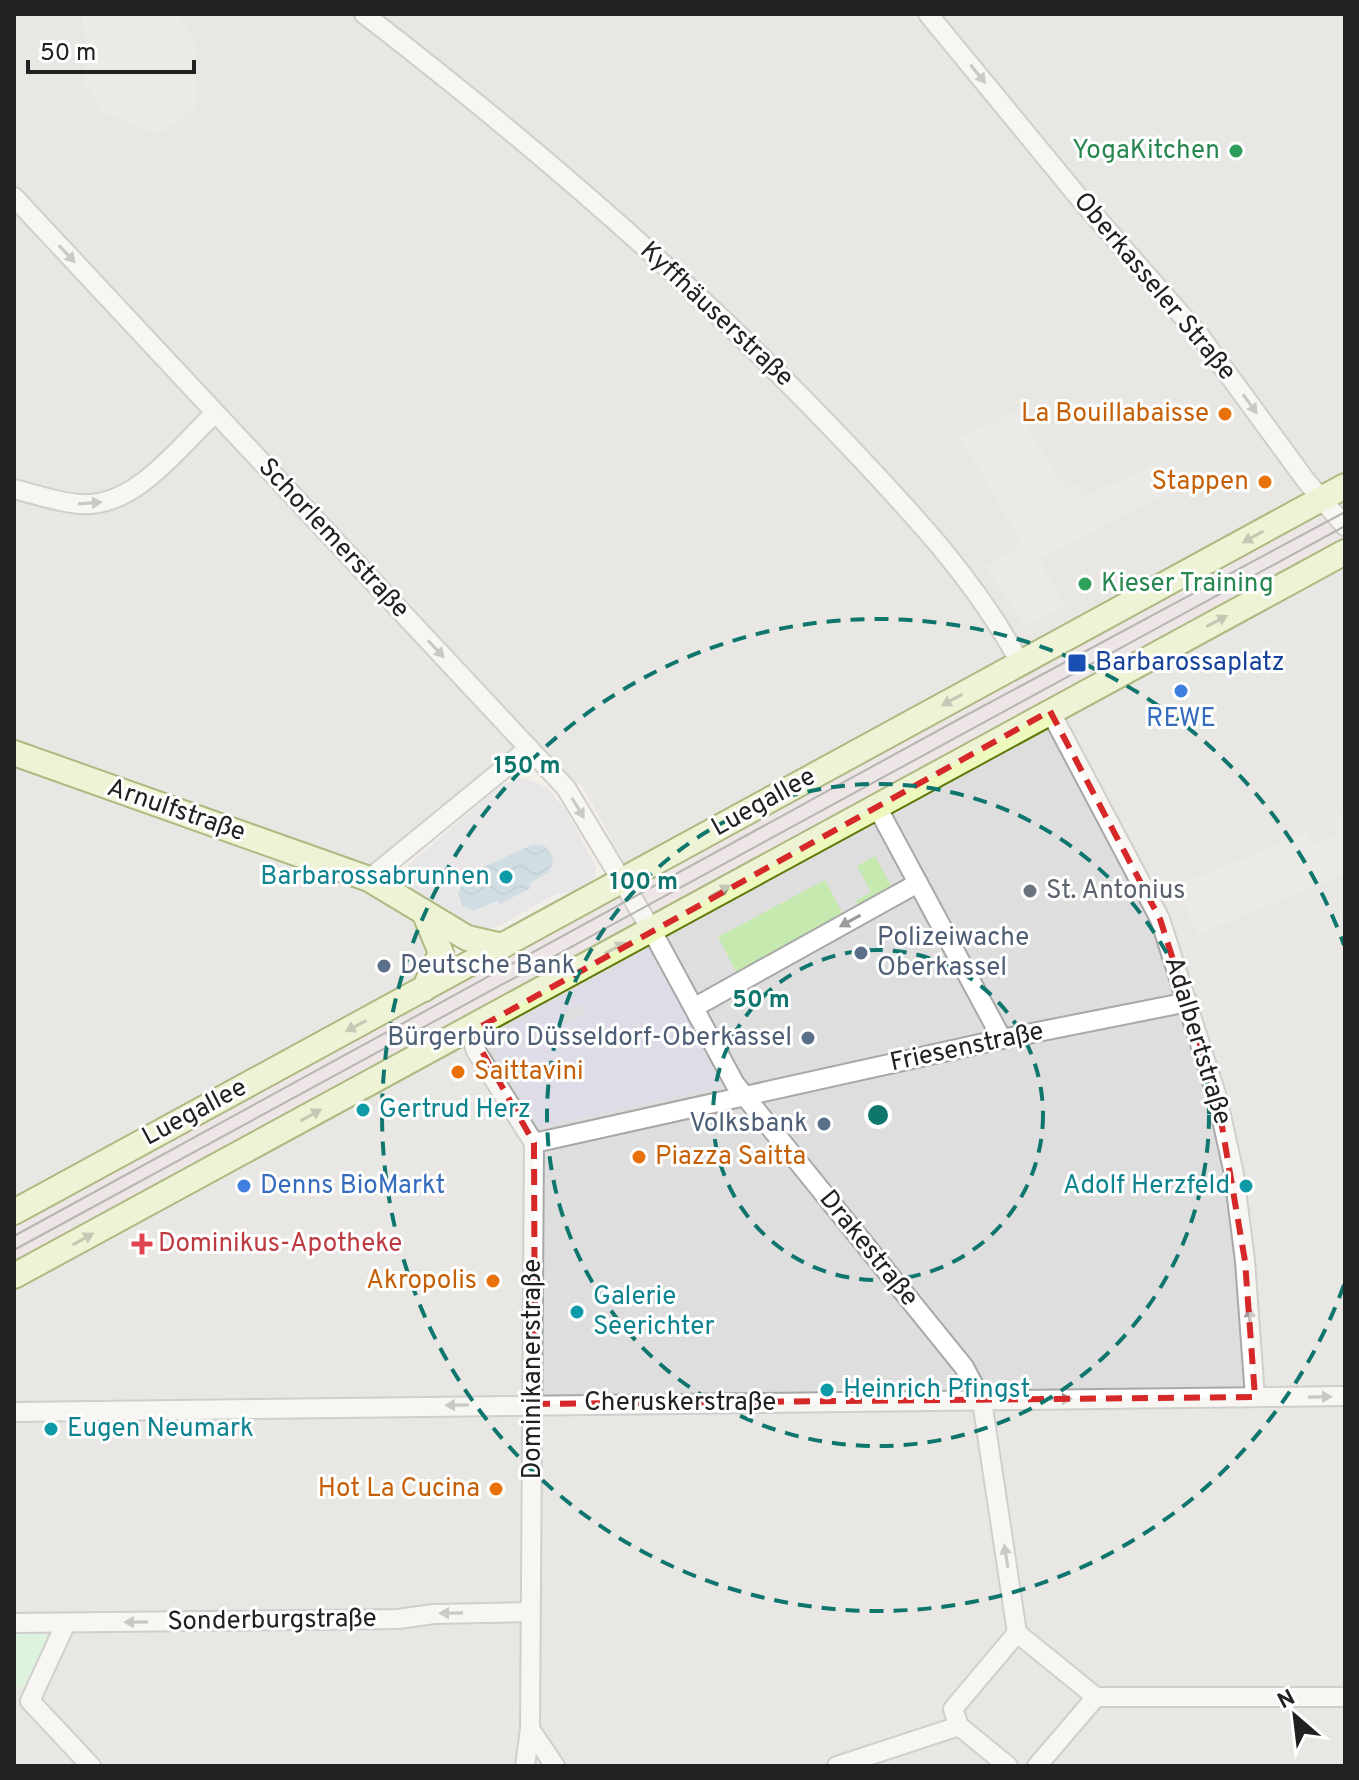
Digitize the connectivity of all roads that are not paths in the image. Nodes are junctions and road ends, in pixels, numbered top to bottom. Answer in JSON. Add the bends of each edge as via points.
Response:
{"nodes":[{"id":1,"x":364,"y":14,"type":"edge"},
{"id":2,"x":928,"y":14,"type":"edge"},
{"id":3,"x":14,"y":197,"type":"edge"},
{"id":4,"x":215,"y":413,"type":"junction"},
{"id":5,"x":1345,"y":486,"type":"edge"},
{"id":6,"x":14,"y":489,"type":"edge"},
{"id":7,"x":1321,"y":499,"type":"junction"},
{"id":8,"x":1345,"y":526,"type":"edge"},
{"id":9,"x":1345,"y":552,"type":"edge"},
{"id":10,"x":1020,"y":663,"type":"junction"},
{"id":11,"x":1050,"y":711,"type":"junction"},
{"id":12,"x":529,"y":748,"type":"junction"},
{"id":13,"x":14,"y":753,"type":"edge"},
{"id":14,"x":876,"y":805,"type":"junction"},
{"id":15,"x":369,"y":879,"type":"junction"},
{"id":16,"x":918,"y":883,"type":"junction"},
{"id":17,"x":628,"y":889,"type":"junction"},
{"id":18,"x":424,"y":912,"type":"junction"},
{"id":19,"x":651,"y":929,"type":"junction"},
{"id":20,"x":502,"y":946,"type":"junction"},
{"id":21,"x":424,"y":989,"type":"junction"},
{"id":22,"x":1188,"y":1002,"type":"junction"},
{"id":23,"x":695,"y":1007,"type":"junction"},
{"id":24,"x":473,"y":1026,"type":"junction"},
{"id":25,"x":1002,"y":1039,"type":"junction"},
{"id":26,"x":747,"y":1098,"type":"junction"},
{"id":27,"x":534,"y":1143,"type":"junction"},
{"id":28,"x":14,"y":1212,"type":"edge"},
{"id":29,"x":14,"y":1276,"type":"edge"},
{"id":30,"x":1345,"y":1396,"type":"edge"},
{"id":31,"x":1255,"y":1397,"type":"junction"},
{"id":32,"x":982,"y":1401,"type":"junction"},
{"id":33,"x":535,"y":1404,"type":"junction"},
{"id":34,"x":14,"y":1412,"type":"edge"},
{"id":35,"x":529,"y":1612,"type":"junction"},
{"id":36,"x":14,"y":1623,"type":"edge"},
{"id":37,"x":66,"y":1623,"type":"junction"},
{"id":38,"x":1017,"y":1633,"type":"junction"},
{"id":39,"x":1096,"y":1697,"type":"junction"},
{"id":40,"x":1345,"y":1697,"type":"edge"},
{"id":41,"x":959,"y":1726,"type":"junction"},
{"id":42,"x":530,"y":1729,"type":"junction"},
{"id":43,"x":91,"y":1766,"type":"edge"},
{"id":44,"x":525,"y":1766,"type":"edge"},
{"id":45,"x":555,"y":1766,"type":"edge"},
{"id":46,"x":837,"y":1766,"type":"edge"},
{"id":47,"x":1008,"y":1766,"type":"edge"},
{"id":48,"x":1037,"y":1766,"type":"edge"}],
"edges":[{"from":1,"to":10,"type":"street","name":"Kyffhäuserstraße","via":[[543,155],[773,365],[929,531]]},
{"from":2,"to":7,"type":"street","name":"Oberkasseler Straße","one_way":true,"via":[[1200,336]]},
{"from":3,"to":4,"type":"street","name":"Schorlemerstraße","one_way":true},
{"from":6,"to":4,"type":"street","one_way":true,"via":[[78,504],[121,497]]},
{"from":4,"to":12,"type":"street","name":"Schorlemerstraße","one_way":true},
{"from":5,"to":7,"type":"main road","name":"Luegallee"},
{"from":7,"to":8,"type":"street","name":"Oberkasseler Straße"},
{"from":7,"to":10,"type":"main road","name":"Luegallee","one_way":true},
{"from":11,"to":9,"type":"main road","one_way":true},
{"from":10,"to":17,"type":"main road","name":"Luegallee","one_way":true},
{"from":11,"to":14,"type":"main road"},
{"from":11,"to":22,"type":"street","name":"Adalbertstraße","via":[[1160,919]]},
{"from":12,"to":15,"type":"street"},
{"from":12,"to":17,"type":"street","name":"Schorlemerstraße","one_way":true,"via":[[566,788]]},
{"from":13,"to":15,"type":"main road","name":"Arnulfstraße"},
{"from":14,"to":16,"type":"street"},
{"from":19,"to":14,"type":"main road","one_way":true},
{"from":15,"to":18,"type":"main road","name":"Arnulfstraße"},
{"from":16,"to":23,"type":"street","one_way":true},
{"from":16,"to":25,"type":"street"},
{"from":17,"to":19,"type":"street","name":"Drakestraße"},
{"from":17,"to":20,"type":"main road","name":"Luegallee"},
{"from":18,"to":20,"type":"main road","name":"Arnulfstraße","via":[[467,938]]},
{"from":18,"to":21,"type":"main road","via":[[441,953]]},
{"from":19,"to":23,"type":"street","name":"Drakestraße"},
{"from":24,"to":19,"type":"main road","one_way":true},
{"from":20,"to":21,"type":"main road","name":"Luegallee"},
{"from":21,"to":28,"type":"main road","name":"Luegallee","one_way":true},
{"from":22,"to":25,"type":"street","name":"Friesenstraße"},
{"from":31,"to":22,"type":"street","name":"Adalbertstraße","one_way":true,"via":[[1234,1174]]},
{"from":23,"to":26,"type":"street","name":"Drakestraße"},
{"from":24,"to":27,"type":"street","via":[[476,1051]]},
{"from":29,"to":24,"type":"main road","one_way":true},
{"from":25,"to":26,"type":"street","name":"Friesenstraße"},
{"from":26,"to":27,"type":"street"},
{"from":26,"to":32,"type":"street","name":"Drakestraße","via":[[964,1367]]},
{"from":27,"to":33,"type":"street","name":"Dominikanerstraße"},
{"from":31,"to":30,"type":"street","name":"Cheruskerstraße","one_way":true},
{"from":32,"to":31,"type":"street","name":"Cheruskerstraße","one_way":true},
{"from":32,"to":33,"type":"street","name":"Cheruskerstraße"},
{"from":38,"to":32,"type":"street","name":"Drakestraße","one_way":true},
{"from":33,"to":34,"type":"street","name":"Cheruskerstraße","one_way":true},
{"from":33,"to":35,"type":"street","name":"Dominikanerstraße"},
{"from":35,"to":37,"type":"street","name":"Sonderburgstraße","one_way":true},
{"from":35,"to":42,"type":"street","name":"Dominikanerstraße"},
{"from":36,"to":37,"type":"street","name":"Sonderburgstraße"},
{"from":37,"to":43,"type":"street","via":[[30,1701]]},
{"from":38,"to":39,"type":"street"},
{"from":38,"to":41,"type":"street","via":[[953,1709]]},
{"from":39,"to":40,"type":"street"},
{"from":39,"to":48,"type":"street"},
{"from":41,"to":46,"type":"street"},
{"from":41,"to":47,"type":"street"},
{"from":42,"to":44,"type":"street","name":"Dominikanerstraße"},
{"from":42,"to":45,"type":"street"}]}
